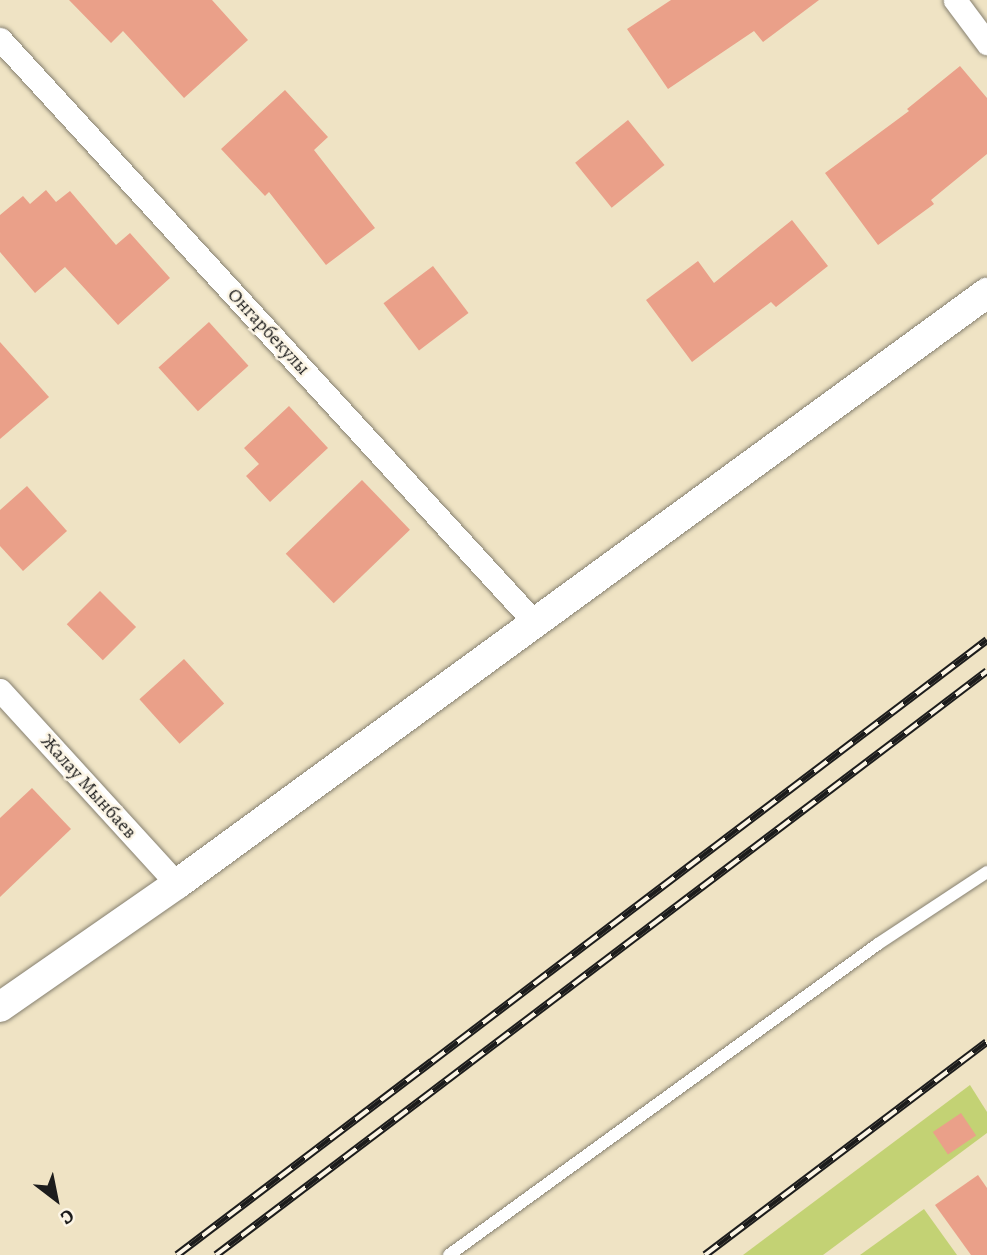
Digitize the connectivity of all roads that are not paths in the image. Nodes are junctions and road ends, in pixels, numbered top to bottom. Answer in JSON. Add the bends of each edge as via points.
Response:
{"nodes":[{"id":1,"x":955,"y":0,"type":"edge"},
{"id":2,"x":0,"y":39,"type":"edge"},
{"id":3,"x":987,"y":43,"type":"edge"},
{"id":4,"x":987,"y":293,"type":"edge"},
{"id":5,"x":536,"y":624,"type":"junction"},
{"id":6,"x":0,"y":690,"type":"edge"},
{"id":7,"x":987,"y":873,"type":"edge"},
{"id":8,"x":177,"y":884,"type":"junction"},
{"id":9,"x":0,"y":1007,"type":"edge"},
{"id":10,"x":449,"y":1255,"type":"edge"}],
"edges":[{"from":1,"to":3,"type":"street"},
{"from":2,"to":5,"type":"street","name":"Онгарбекулы"},
{"from":4,"to":5,"type":"street"},
{"from":5,"to":8,"type":"street"},
{"from":6,"to":8,"type":"street","name":"Жалау Мынбаев"},
{"from":7,"to":10,"type":"lane","via":[[866,952]]},
{"from":8,"to":9,"type":"street"}]}
